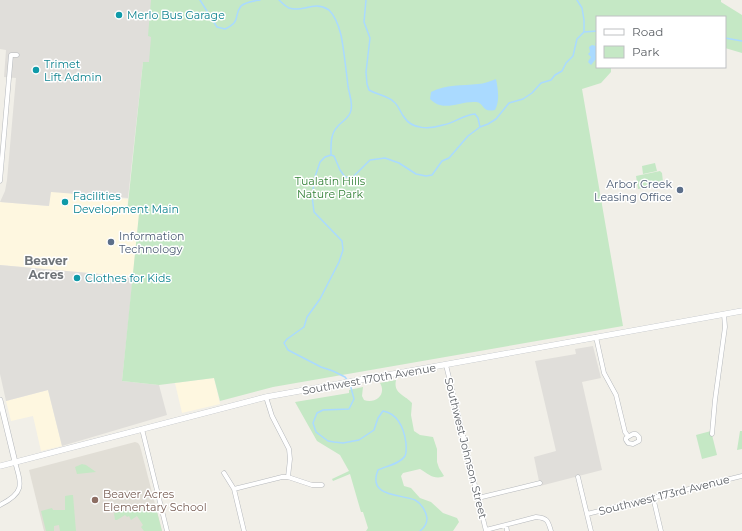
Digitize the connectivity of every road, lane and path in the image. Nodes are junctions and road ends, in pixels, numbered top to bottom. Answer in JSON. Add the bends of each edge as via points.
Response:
{"nodes":[{"id":1,"x":17,"y":55,"type":"dead end"},
{"id":2,"x":0,"y":181,"type":"edge"},
{"id":3,"x":742,"y":310,"type":"edge"},
{"id":4,"x":724,"y":314,"type":"junction"},
{"id":5,"x":596,"y":337,"type":"junction"},
{"id":6,"x":446,"y":365,"type":"junction"},
{"id":7,"x":266,"y":397,"type":"junction"},
{"id":8,"x":0,"y":400,"type":"edge"},
{"id":9,"x":142,"y":429,"type":"junction"},
{"id":10,"x":712,"y":434,"type":"dead end"},
{"id":11,"x":628,"y":436,"type":"dead end"},
{"id":12,"x":15,"y":462,"type":"junction"},
{"id":13,"x":0,"y":466,"type":"edge"},
{"id":14,"x":224,"y":473,"type":"dead end"},
{"id":15,"x":742,"y":476,"type":"edge"},
{"id":16,"x":288,"y":477,"type":"junction"},
{"id":17,"x":578,"y":477,"type":"dead end"},
{"id":18,"x":540,"y":483,"type":"dead end"},
{"id":19,"x":322,"y":485,"type":"dead end"},
{"id":20,"x":234,"y":489,"type":"junction"},
{"id":21,"x":478,"y":498,"type":"junction"},
{"id":22,"x":653,"y":498,"type":"junction"},
{"id":23,"x":0,"y":505,"type":"edge"},
{"id":24,"x":587,"y":514,"type":"junction"},
{"id":25,"x":506,"y":525,"type":"junction"},
{"id":26,"x":486,"y":530,"type":"edge"},
{"id":27,"x":167,"y":531,"type":"edge"},
{"id":28,"x":244,"y":531,"type":"edge"},
{"id":29,"x":507,"y":531,"type":"edge"},
{"id":30,"x":552,"y":531,"type":"edge"},
{"id":31,"x":591,"y":531,"type":"edge"},
{"id":32,"x":661,"y":531,"type":"edge"}],
"edges":[{"from":1,"to":2,"type":"street","via":[[11,55]]},
{"from":3,"to":4,"type":"main road","name":"Southwest 170th Avenue"},
{"from":4,"to":5,"type":"main road","name":"Southwest 170th Avenue"},
{"from":4,"to":10,"type":"street","via":[[725,327]]},
{"from":5,"to":6,"type":"main road","name":"Southwest 170th Avenue"},
{"from":5,"to":11,"type":"street","via":[[604,373],[616,395]]},
{"from":6,"to":7,"type":"main road","name":"Southwest 170th Avenue"},
{"from":6,"to":21,"type":"street","name":"Southwest Johnson Street"},
{"from":7,"to":9,"type":"main road","name":"Southwest 170th Avenue"},
{"from":7,"to":16,"type":"street","via":[[272,416],[289,449]]},
{"from":8,"to":12,"type":"street"},
{"from":9,"to":12,"type":"main road","name":"Southwest 170th Avenue"},
{"from":9,"to":27,"type":"street"},
{"from":12,"to":13,"type":"main road","name":"Southwest 170th Avenue"},
{"from":12,"to":23,"type":"street","via":[[19,488],[15,497]]},
{"from":14,"to":20,"type":"street"},
{"from":15,"to":22,"type":"street","name":"Southwest 173rd Avenue"},
{"from":16,"to":19,"type":"street","via":[[308,484]]},
{"from":16,"to":20,"type":"street"},
{"from":17,"to":24,"type":"street"},
{"from":18,"to":21,"type":"street"},
{"from":20,"to":28,"type":"street"},
{"from":21,"to":26,"type":"street","name":"Southwest Johnson Street"},
{"from":22,"to":24,"type":"street","name":"Southwest 173rd Avenue"},
{"from":22,"to":32,"type":"street"},
{"from":24,"to":31,"type":"street"},
{"from":25,"to":26,"type":"street"},
{"from":25,"to":29,"type":"street"},
{"from":25,"to":30,"type":"street","via":[[544,517],[549,521]]}]}
